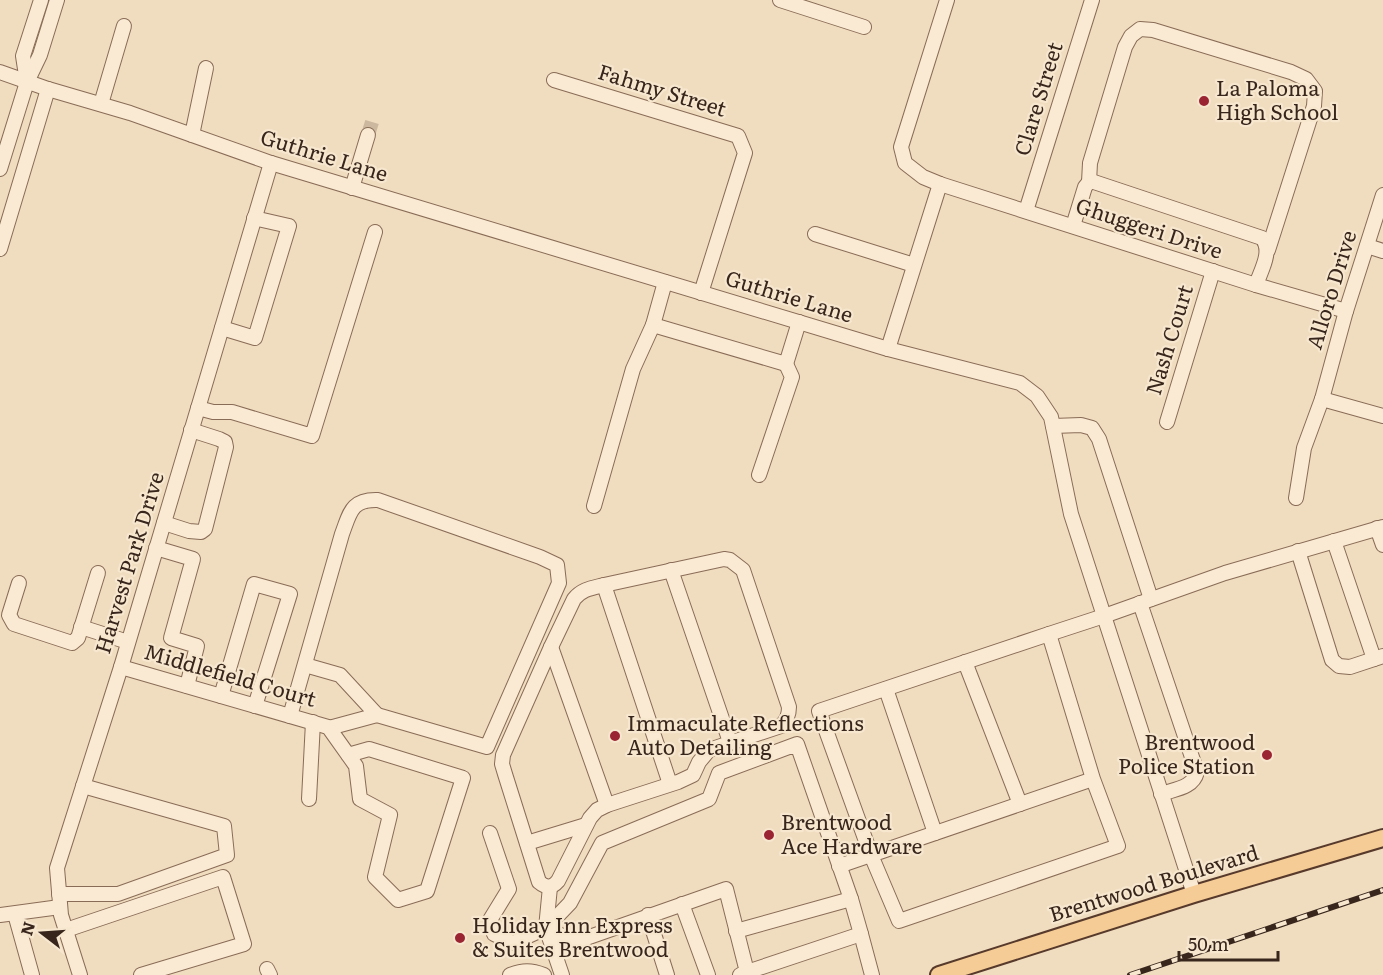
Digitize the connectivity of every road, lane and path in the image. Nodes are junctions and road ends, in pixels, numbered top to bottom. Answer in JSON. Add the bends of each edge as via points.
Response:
{"nodes":[{"id":1,"x":41,"y":0,"type":"edge"},
{"id":2,"x":57,"y":0,"type":"edge"},
{"id":3,"x":780,"y":0,"type":"edge"},
{"id":4,"x":947,"y":0,"type":"edge"},
{"id":5,"x":1092,"y":0,"type":"edge"},
{"id":6,"x":806,"y":4,"type":"edge"},
{"id":7,"x":124,"y":26,"type":"dead end"},
{"id":8,"x":864,"y":27,"type":"dead end"},
{"id":9,"x":206,"y":68,"type":"dead end"},
{"id":10,"x":0,"y":72,"type":"edge"},
{"id":11,"x":554,"y":80,"type":"dead end"},
{"id":12,"x":27,"y":82,"type":"junction"},
{"id":13,"x":48,"y":89,"type":"junction"},
{"id":14,"x":101,"y":104,"type":"junction"},
{"id":15,"x":192,"y":135,"type":"junction"},
{"id":16,"x":368,"y":135,"type":"tunnel mouth"},
{"id":17,"x":271,"y":163,"type":"junction"},
{"id":18,"x":0,"y":169,"type":"edge"},
{"id":19,"x":1089,"y":182,"type":"junction"},
{"id":20,"x":940,"y":184,"type":"junction"},
{"id":21,"x":352,"y":188,"type":"junction"},
{"id":22,"x":1383,"y":195,"type":"edge"},
{"id":23,"x":1026,"y":211,"type":"junction"},
{"id":24,"x":254,"y":218,"type":"junction"},
{"id":25,"x":1073,"y":226,"type":"junction"},
{"id":26,"x":375,"y":232,"type":"dead end"},
{"id":27,"x":815,"y":234,"type":"dead end"},
{"id":28,"x":1367,"y":246,"type":"junction"},
{"id":29,"x":0,"y":249,"type":"edge"},
{"id":30,"x":1268,"y":250,"type":"junction"},
{"id":31,"x":1383,"y":251,"type":"edge"},
{"id":32,"x":914,"y":265,"type":"junction"},
{"id":33,"x":1212,"y":271,"type":"junction"},
{"id":34,"x":665,"y":282,"type":"junction"},
{"id":35,"x":1256,"y":285,"type":"junction"},
{"id":36,"x":701,"y":293,"type":"junction"},
{"id":37,"x":1346,"y":311,"type":"junction"},
{"id":38,"x":799,"y":322,"type":"junction"},
{"id":39,"x":653,"y":325,"type":"junction"},
{"id":40,"x":222,"y":328,"type":"junction"},
{"id":41,"x":888,"y":350,"type":"junction"},
{"id":42,"x":786,"y":364,"type":"junction"},
{"id":43,"x":1322,"y":399,"type":"junction"},
{"id":44,"x":198,"y":408,"type":"junction"},
{"id":45,"x":1383,"y":416,"type":"edge"},
{"id":46,"x":1167,"y":422,"type":"dead end"},
{"id":47,"x":1053,"y":426,"type":"junction"},
{"id":48,"x":191,"y":430,"type":"junction"},
{"id":49,"x":759,"y":475,"type":"dead end"},
{"id":50,"x":1296,"y":498,"type":"dead end"},
{"id":51,"x":594,"y":506,"type":"dead end"},
{"id":52,"x":164,"y":523,"type":"junction"},
{"id":53,"x":1380,"y":528,"type":"edge"},
{"id":54,"x":1334,"y":541,"type":"junction"},
{"id":55,"x":1383,"y":545,"type":"edge"},
{"id":56,"x":156,"y":548,"type":"junction"},
{"id":57,"x":1298,"y":551,"type":"junction"},
{"id":58,"x":671,"y":570,"type":"junction"},
{"id":59,"x":98,"y":573,"type":"dead end"},
{"id":60,"x":19,"y":583,"type":"dead end"},
{"id":61,"x":608,"y":584,"type":"junction"},
{"id":62,"x":1145,"y":601,"type":"junction"},
{"id":63,"x":1104,"y":616,"type":"junction"},
{"id":64,"x":81,"y":627,"type":"junction"},
{"id":65,"x":1049,"y":634,"type":"junction"},
{"id":66,"x":128,"y":642,"type":"junction"},
{"id":67,"x":551,"y":647,"type":"junction"},
{"id":68,"x":1378,"y":658,"type":"edge"},
{"id":69,"x":965,"y":662,"type":"junction"},
{"id":70,"x":305,"y":665,"type":"junction"},
{"id":71,"x":121,"y":667,"type":"junction"},
{"id":72,"x":187,"y":686,"type":"junction"},
{"id":73,"x":886,"y":689,"type":"junction"},
{"id":74,"x":221,"y":696,"type":"junction"},
{"id":75,"x":255,"y":706,"type":"junction"},
{"id":76,"x":377,"y":715,"type":"junction"},
{"id":77,"x":290,"y":716,"type":"junction"},
{"id":78,"x":313,"y":722,"type":"junction"},
{"id":79,"x":328,"y":727,"type":"junction"},
{"id":80,"x":730,"y":742,"type":"junction"},
{"id":81,"x":348,"y":755,"type":"junction"},
{"id":82,"x":1094,"y":779,"type":"junction"},
{"id":83,"x":674,"y":783,"type":"junction"},
{"id":84,"x":83,"y":786,"type":"junction"},
{"id":85,"x":1161,"y":794,"type":"junction"},
{"id":86,"x":309,"y":799,"type":"dead end"},
{"id":87,"x":1020,"y":804,"type":"junction"},
{"id":88,"x":607,"y":806,"type":"junction"},
{"id":89,"x":586,"y":825,"type":"junction"},
{"id":90,"x":490,"y":833,"type":"dead end"},
{"id":91,"x":935,"y":833,"type":"junction"},
{"id":92,"x":1383,"y":838,"type":"edge"},
{"id":93,"x":527,"y":843,"type":"junction"},
{"id":94,"x":871,"y":855,"type":"junction"},
{"id":95,"x":839,"y":866,"type":"junction"},
{"id":96,"x":550,"y":887,"type":"junction"},
{"id":97,"x":1194,"y":894,"type":"junction"},
{"id":98,"x":850,"y":899,"type":"junction"},
{"id":99,"x":60,"y":901,"type":"junction"},
{"id":100,"x":682,"y":904,"type":"junction"},
{"id":101,"x":15,"y":914,"type":"junction"},
{"id":102,"x":0,"y":915,"type":"edge"},
{"id":103,"x":648,"y":915,"type":"junction"},
{"id":104,"x":546,"y":928,"type":"junction"},
{"id":105,"x":66,"y":930,"type":"junction"},
{"id":106,"x":736,"y":931,"type":"junction"},
{"id":107,"x":861,"y":934,"type":"junction"},
{"id":108,"x":744,"y":974,"type":"edge"},
{"id":109,"x":32,"y":975,"type":"edge"},
{"id":110,"x":80,"y":975,"type":"edge"},
{"id":111,"x":141,"y":975,"type":"edge"},
{"id":112,"x":510,"y":975,"type":"edge"},
{"id":113,"x":544,"y":975,"type":"edge"},
{"id":114,"x":562,"y":975,"type":"edge"},
{"id":115,"x":668,"y":975,"type":"edge"},
{"id":116,"x":708,"y":975,"type":"edge"},
{"id":117,"x":872,"y":975,"type":"edge"},
{"id":118,"x":939,"y":975,"type":"edge"}],
"edges":[{"from":1,"to":12,"type":"street","via":[[23,56]]},
{"from":2,"to":12,"type":"street"},
{"from":3,"to":6,"type":"street"},
{"from":4,"to":20,"type":"street","name":"Ghuggeri Drive","via":[[901,147],[905,163]]},
{"from":5,"to":23,"type":"street","name":"Clare Street"},
{"from":6,"to":8,"type":"street"},
{"from":7,"to":14,"type":"street"},
{"from":9,"to":15,"type":"street"},
{"from":10,"to":12,"type":"street","name":"Guthrie Lane"},
{"from":11,"to":36,"type":"street","name":"Fahmy Street","via":[[738,136],[745,153]]},
{"from":12,"to":13,"type":"street","name":"Guthrie Lane"},
{"from":12,"to":18,"type":"street"},
{"from":13,"to":14,"type":"street","name":"Guthrie Lane"},
{"from":13,"to":29,"type":"street"},
{"from":14,"to":15,"type":"street","name":"Guthrie Lane"},
{"from":15,"to":17,"type":"street","name":"Guthrie Lane"},
{"from":16,"to":21,"type":"street"},
{"from":17,"to":21,"type":"street","name":"Guthrie Lane"},
{"from":17,"to":24,"type":"street","name":"Harvest Park Drive"},
{"from":19,"to":25,"type":"street"},
{"from":19,"to":30,"type":"street","via":[[1256,235],[1267,243]]},
{"from":19,"to":30,"type":"street","via":[[1090,163],[1125,47],[1140,29],[1291,72],[1306,79],[1316,91]]},
{"from":20,"to":23,"type":"street","name":"Ghuggeri Drive"},
{"from":20,"to":32,"type":"street"},
{"from":21,"to":34,"type":"street","name":"Guthrie Lane"},
{"from":22,"to":28,"type":"street","name":"Alloro Drive"},
{"from":23,"to":25,"type":"street","name":"Ghuggeri Drive"},
{"from":24,"to":40,"type":"street","name":"Harvest Park Drive"},
{"from":24,"to":40,"type":"street","via":[[289,226],[255,338]]},
{"from":25,"to":33,"type":"street","name":"Ghuggeri Drive"},
{"from":26,"to":44,"type":"street","via":[[312,436],[232,412]]},
{"from":27,"to":32,"type":"street"},
{"from":28,"to":31,"type":"street"},
{"from":28,"to":37,"type":"street","name":"Alloro Drive"},
{"from":30,"to":35,"type":"street"},
{"from":32,"to":41,"type":"street"},
{"from":33,"to":35,"type":"street","name":"Ghuggeri Drive"},
{"from":33,"to":46,"type":"street","name":"Nash Court"},
{"from":34,"to":36,"type":"street","name":"Guthrie Lane"},
{"from":34,"to":39,"type":"street"},
{"from":35,"to":37,"type":"street","name":"Ghuggeri Drive"},
{"from":36,"to":38,"type":"street","name":"Guthrie Lane"},
{"from":37,"to":43,"type":"street","name":"Alloro Drive"},
{"from":38,"to":41,"type":"street","name":"Guthrie Lane"},
{"from":38,"to":42,"type":"street"},
{"from":39,"to":42,"type":"street"},
{"from":39,"to":51,"type":"street","via":[[633,369]]},
{"from":40,"to":44,"type":"street","name":"Harvest Park Drive"},
{"from":41,"to":47,"type":"street","name":"Guthrie Lane","via":[[1020,383],[1037,396]]},
{"from":42,"to":49,"type":"street","via":[[792,377]]},
{"from":43,"to":45,"type":"street"},
{"from":43,"to":50,"type":"street","name":"Alloro Drive","via":[[1304,448]]},
{"from":44,"to":48,"type":"street","name":"Harvest Park Drive"},
{"from":47,"to":62,"type":"street","via":[[1092,428],[1099,440]]},
{"from":47,"to":63,"type":"street","name":"Guthrie Lane","via":[[1071,514]]},
{"from":48,"to":52,"type":"street","name":"Harvest Park Drive"},
{"from":48,"to":52,"type":"street","via":[[219,439],[226,447],[205,529],[189,531]]},
{"from":52,"to":56,"type":"street","name":"Harvest Park Drive"},
{"from":53,"to":54,"type":"street"},
{"from":53,"to":55,"type":"street"},
{"from":54,"to":57,"type":"street"},
{"from":54,"to":68,"type":"street"},
{"from":56,"to":66,"type":"street","name":"Harvest Park Drive"},
{"from":56,"to":72,"type":"street","via":[[193,559],[171,638],[197,646]]},
{"from":57,"to":62,"type":"street"},
{"from":57,"to":68,"type":"street","via":[[1332,660],[1339,666],[1350,667]]},
{"from":58,"to":61,"type":"street"},
{"from":58,"to":80,"type":"street"},
{"from":58,"to":80,"type":"street","via":[[724,559],[737,564],[746,580],[789,714],[782,726]]},
{"from":59,"to":64,"type":"street"},
{"from":60,"to":64,"type":"street","via":[[9,615],[14,624],[72,643]]},
{"from":61,"to":67,"type":"street","via":[[579,593]]},
{"from":61,"to":83,"type":"street"},
{"from":62,"to":63,"type":"street"},
{"from":62,"to":85,"type":"street","via":[[1197,772],[1191,784]]},
{"from":63,"to":65,"type":"street"},
{"from":63,"to":85,"type":"street","name":"Guthrie Lane"},
{"from":64,"to":66,"type":"street"},
{"from":65,"to":69,"type":"street"},
{"from":65,"to":82,"type":"street"},
{"from":66,"to":71,"type":"street","name":"Harvest Park Drive"},
{"from":67,"to":88,"type":"street"},
{"from":67,"to":93,"type":"street","via":[[503,755],[502,764]]},
{"from":69,"to":73,"type":"street"},
{"from":69,"to":87,"type":"street"},
{"from":70,"to":76,"type":"street","via":[[340,675]]},
{"from":70,"to":76,"type":"street","via":[[350,512],[367,499],[557,565],[556,591],[487,747]]},
{"from":70,"to":77,"type":"street"},
{"from":71,"to":72,"type":"street","name":"Middlefield Court"},
{"from":71,"to":84,"type":"street","name":"Harvest Park Drive"},
{"from":72,"to":74,"type":"street","name":"Middlefield Court"},
{"from":73,"to":91,"type":"street"},
{"from":73,"to":94,"type":"street","via":[[819,711]]},
{"from":74,"to":75,"type":"street","name":"Middlefield Court"},
{"from":74,"to":75,"type":"street","via":[[254,584],[290,594]]},
{"from":75,"to":77,"type":"street","name":"Middlefield Court"},
{"from":76,"to":79,"type":"street"},
{"from":77,"to":78,"type":"street","name":"Middlefield Court"},
{"from":78,"to":79,"type":"street","name":"Middlefield Court"},
{"from":78,"to":86,"type":"street"},
{"from":79,"to":81,"type":"street"},
{"from":80,"to":83,"type":"street","via":[[709,750],[693,775]]},
{"from":81,"to":81,"type":"street","via":[[356,766],[360,799],[390,815],[375,877],[398,900],[426,891],[463,778],[369,749]]},
{"from":82,"to":87,"type":"street"},
{"from":82,"to":94,"type":"street","via":[[1118,846],[964,899],[899,921]]},
{"from":83,"to":88,"type":"street"},
{"from":84,"to":99,"type":"street","name":"Harvest Park Drive","via":[[57,868]]},
{"from":84,"to":99,"type":"street","via":[[224,826],[227,855],[118,894]]},
{"from":85,"to":97,"type":"street","name":"Guthrie Lane"},
{"from":87,"to":91,"type":"street"},
{"from":88,"to":89,"type":"street","via":[[597,810]]},
{"from":89,"to":93,"type":"street"},
{"from":89,"to":96,"type":"street","via":[[558,881]]},
{"from":90,"to":104,"type":"street","via":[[509,889],[490,920],[494,934],[513,943]]},
{"from":91,"to":94,"type":"street"},
{"from":92,"to":97,"type":"main road","name":"Brentwood Boulevard"},
{"from":93,"to":96,"type":"street","via":[[539,882]]},
{"from":94,"to":95,"type":"street"},
{"from":95,"to":98,"type":"street"},
{"from":95,"to":104,"type":"street","via":[[796,744],[719,773],[709,799],[602,843],[570,903]]},
{"from":96,"to":104,"type":"street"},
{"from":97,"to":118,"type":"main road","name":"Brentwood Boulevard"},
{"from":98,"to":106,"type":"street"},
{"from":98,"to":107,"type":"street"},
{"from":99,"to":101,"type":"street"},
{"from":99,"to":105,"type":"street","name":"Harvest Park Drive"},
{"from":100,"to":103,"type":"street"},
{"from":100,"to":106,"type":"street","via":[[726,889]]},
{"from":100,"to":116,"type":"street"},
{"from":101,"to":102,"type":"street"},
{"from":101,"to":109,"type":"street"},
{"from":103,"to":104,"type":"street","via":[[575,942]]},
{"from":103,"to":115,"type":"street"},
{"from":104,"to":114,"type":"street"},
{"from":105,"to":110,"type":"street","name":"Harvest Park Drive"},
{"from":105,"to":111,"type":"street","via":[[223,877],[244,944]]},
{"from":106,"to":108,"type":"street"},
{"from":107,"to":108,"type":"street"},
{"from":107,"to":117,"type":"street"},
{"from":112,"to":113,"type":"street","via":[[522,971]]}]}
